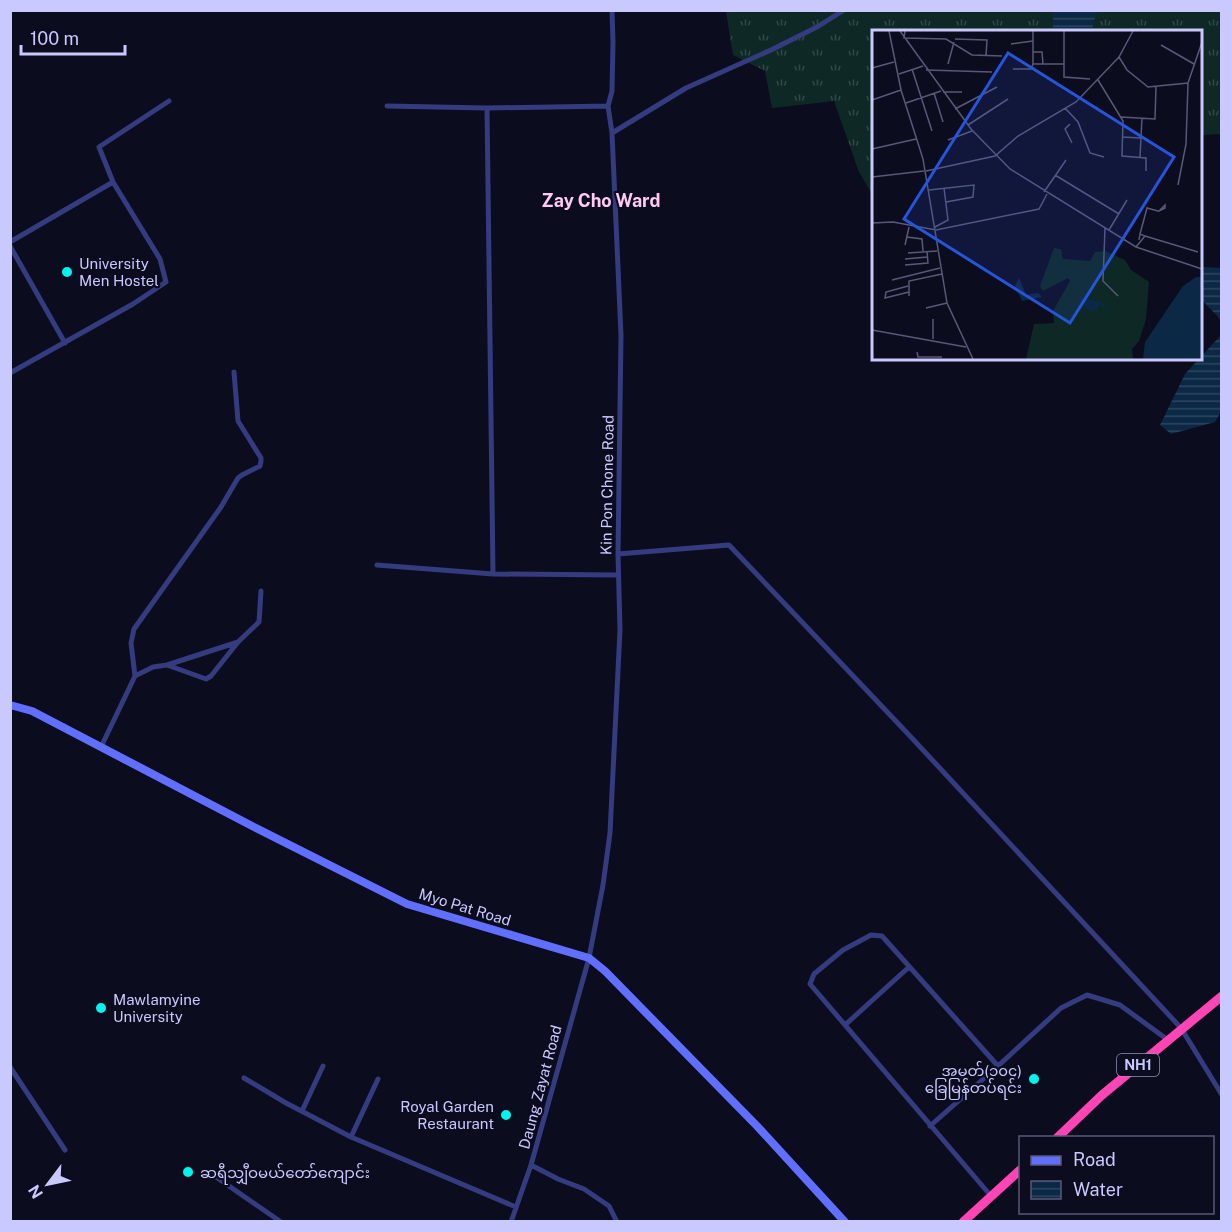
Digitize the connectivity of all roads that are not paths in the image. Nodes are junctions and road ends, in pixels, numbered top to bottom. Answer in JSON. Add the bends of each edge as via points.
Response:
{"nodes":[{"id":1,"x":612,"y":10,"type":"edge"},
{"id":2,"x":844,"y":10,"type":"edge"},
{"id":3,"x":169,"y":101,"type":"dead end"},
{"id":4,"x":387,"y":106,"type":"dead end"},
{"id":5,"x":608,"y":106,"type":"junction"},
{"id":6,"x":487,"y":108,"type":"junction"},
{"id":7,"x":612,"y":133,"type":"junction"},
{"id":8,"x":113,"y":182,"type":"junction"},
{"id":9,"x":10,"y":244,"type":"edge"},
{"id":10,"x":65,"y":343,"type":"junction"},
{"id":11,"x":234,"y":372,"type":"dead end"},
{"id":12,"x":10,"y":374,"type":"edge"},
{"id":13,"x":618,"y":554,"type":"junction"},
{"id":14,"x":377,"y":565,"type":"dead end"},
{"id":15,"x":493,"y":574,"type":"junction"},
{"id":16,"x":618,"y":574,"type":"junction"},
{"id":17,"x":261,"y":591,"type":"dead end"},
{"id":18,"x":238,"y":642,"type":"junction"},
{"id":19,"x":166,"y":665,"type":"junction"},
{"id":20,"x":135,"y":676,"type":"junction"},
{"id":21,"x":10,"y":705,"type":"edge"},
{"id":22,"x":100,"y":747,"type":"junction"},
{"id":23,"x":589,"y":958,"type":"junction"},
{"id":24,"x":909,"y":967,"type":"junction"},
{"id":25,"x":1221,"y":996,"type":"edge"},
{"id":26,"x":845,"y":1025,"type":"junction"},
{"id":27,"x":1181,"y":1028,"type":"junction"},
{"id":28,"x":1168,"y":1040,"type":"junction"},
{"id":29,"x":323,"y":1066,"type":"dead end"},
{"id":30,"x":998,"y":1066,"type":"junction"},
{"id":31,"x":10,"y":1067,"type":"edge"},
{"id":32,"x":244,"y":1078,"type":"dead end"},
{"id":33,"x":378,"y":1079,"type":"dead end"},
{"id":34,"x":1221,"y":1095,"type":"edge"},
{"id":35,"x":302,"y":1111,"type":"junction"},
{"id":36,"x":930,"y":1126,"type":"junction"},
{"id":37,"x":1057,"y":1136,"type":"edge"},
{"id":38,"x":351,"y":1137,"type":"junction"},
{"id":39,"x":66,"y":1150,"type":"dead end"},
{"id":40,"x":531,"y":1165,"type":"junction"},
{"id":41,"x":1019,"y":1171,"type":"edge"},
{"id":42,"x":216,"y":1177,"type":"dead end"},
{"id":43,"x":991,"y":1196,"type":"junction"},
{"id":44,"x":516,"y":1207,"type":"junction"},
{"id":45,"x":280,"y":1221,"type":"edge"},
{"id":46,"x":511,"y":1221,"type":"edge"},
{"id":47,"x":617,"y":1221,"type":"edge"},
{"id":48,"x":846,"y":1221,"type":"edge"},
{"id":49,"x":963,"y":1221,"type":"edge"}],
"edges":[{"from":1,"to":5,"type":"street","name":"Kin Pon Chone Road","via":[[612,91]]},
{"from":2,"to":7,"type":"street","via":[[771,50],[686,88]]},
{"from":3,"to":8,"type":"street","via":[[99,147]]},
{"from":4,"to":6,"type":"street"},
{"from":5,"to":6,"type":"street"},
{"from":5,"to":7,"type":"street","name":"Kin Pon Chone Road"},
{"from":6,"to":15,"type":"street"},
{"from":7,"to":13,"type":"street","name":"Kin Pon Chone Road","via":[[621,335]]},
{"from":8,"to":9,"type":"street"},
{"from":8,"to":10,"type":"street","via":[[160,259],[166,282]]},
{"from":9,"to":10,"type":"street"},
{"from":10,"to":12,"type":"street"},
{"from":11,"to":20,"type":"street","via":[[238,421],[261,463],[238,478],[134,629],[131,643]]},
{"from":13,"to":16,"type":"street","name":"Kin Pon Chone Road"},
{"from":13,"to":27,"type":"street","via":[[729,545]]},
{"from":14,"to":15,"type":"street"},
{"from":15,"to":16,"type":"street"},
{"from":16,"to":23,"type":"street","name":"Kin Pon Chone Road","via":[[620,630],[610,833]]},
{"from":17,"to":18,"type":"street","via":[[259,622]]},
{"from":18,"to":19,"type":"street"},
{"from":18,"to":19,"type":"street","via":[[206,679]]},
{"from":19,"to":20,"type":"street"},
{"from":20,"to":22,"type":"street"},
{"from":21,"to":22,"type":"main road","name":"Myo Pat Road","via":[[32,711]]},
{"from":22,"to":23,"type":"main road","name":"Myo Pat Road","via":[[407,904]]},
{"from":23,"to":40,"type":"street","name":"Daung Zayat Road"},
{"from":23,"to":48,"type":"main road","name":"Myo Pat Road"},
{"from":24,"to":26,"type":"street"},
{"from":24,"to":26,"type":"street","via":[[882,936],[871,935],[843,950],[814,974],[810,984]]},
{"from":24,"to":30,"type":"street"},
{"from":25,"to":27,"type":"highway","number":"NH1"},
{"from":26,"to":36,"type":"street"},
{"from":27,"to":28,"type":"highway","number":"NH1"},
{"from":27,"to":34,"type":"street"},
{"from":28,"to":30,"type":"street","via":[[1120,1005],[1087,994],[1061,1008]]},
{"from":28,"to":37,"type":"highway","number":"NH1"},
{"from":29,"to":35,"type":"street"},
{"from":30,"to":36,"type":"street"},
{"from":31,"to":39,"type":"street"},
{"from":32,"to":35,"type":"street"},
{"from":33,"to":38,"type":"street"},
{"from":35,"to":38,"type":"street"},
{"from":36,"to":43,"type":"street"},
{"from":38,"to":44,"type":"street"},
{"from":40,"to":44,"type":"street","name":"Daung Zayat Road"},
{"from":40,"to":47,"type":"street","via":[[584,1189],[609,1206]]},
{"from":41,"to":43,"type":"highway"},
{"from":42,"to":45,"type":"street"},
{"from":43,"to":49,"type":"highway"},
{"from":44,"to":46,"type":"street","name":"Daung Zayat Road"}]}
